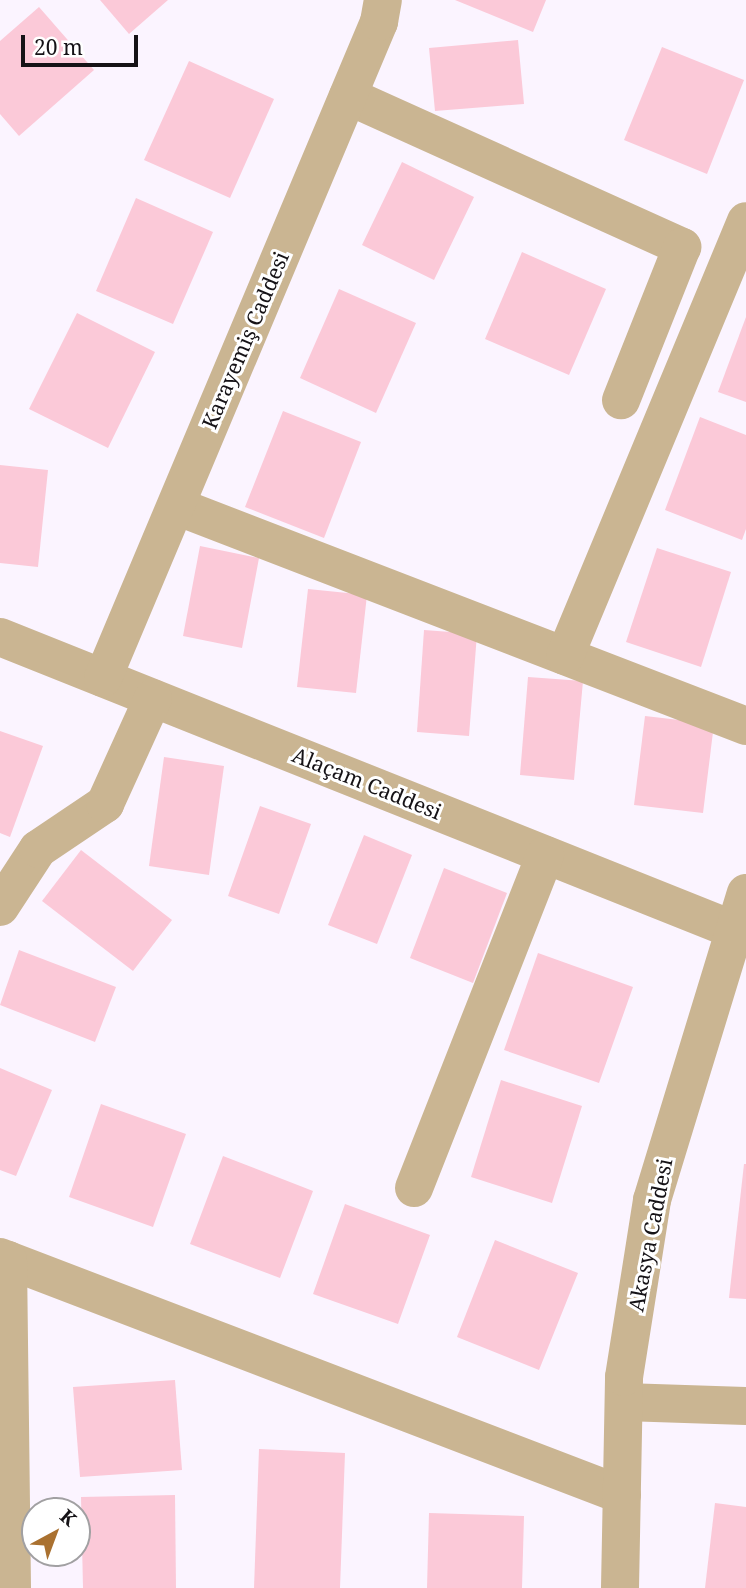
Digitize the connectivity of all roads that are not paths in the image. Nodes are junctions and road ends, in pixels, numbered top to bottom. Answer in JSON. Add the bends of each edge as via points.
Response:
{"nodes":[{"id":1,"x":383,"y":0,"type":"edge"},
{"id":2,"x":348,"y":96,"type":"junction"},
{"id":3,"x":746,"y":221,"type":"edge"},
{"id":4,"x":621,"y":400,"type":"dead end"},
{"id":5,"x":176,"y":506,"type":"junction"},
{"id":6,"x":0,"y":637,"type":"edge"},
{"id":7,"x":565,"y":656,"type":"junction"},
{"id":8,"x":103,"y":678,"type":"junction"},
{"id":9,"x":153,"y":698,"type":"junction"},
{"id":10,"x":746,"y":726,"type":"edge"},
{"id":11,"x":545,"y":855,"type":"junction"},
{"id":12,"x":746,"y":893,"type":"edge"},
{"id":13,"x":0,"y":907,"type":"edge"},
{"id":14,"x":734,"y":930,"type":"junction"},
{"id":15,"x":414,"y":1188,"type":"dead end"},
{"id":16,"x":4,"y":1258,"type":"edge"},
{"id":17,"x":624,"y":1402,"type":"junction"},
{"id":18,"x":746,"y":1406,"type":"edge"},
{"id":19,"x":622,"y":1495,"type":"junction"},
{"id":20,"x":12,"y":1588,"type":"edge"},
{"id":21,"x":620,"y":1588,"type":"edge"}],
"edges":[{"from":1,"to":2,"type":"street","name":"Karayemiş Caddesi","via":[[379,22]]},
{"from":2,"to":4,"type":"street","via":[[682,247]]},
{"from":2,"to":5,"type":"street","name":"Karayemiş Caddesi"},
{"from":3,"to":7,"type":"street"},
{"from":5,"to":7,"type":"street"},
{"from":5,"to":8,"type":"street","name":"Karayemiş Caddesi"},
{"from":6,"to":8,"type":"street","name":"Alaçam Caddesi"},
{"from":7,"to":10,"type":"street"},
{"from":8,"to":9,"type":"street","name":"Alaçam Caddesi"},
{"from":9,"to":11,"type":"street","name":"Alaçam Caddesi"},
{"from":9,"to":13,"type":"street","via":[[105,804],[38,849]]},
{"from":11,"to":14,"type":"street","name":"Alaçam Caddesi"},
{"from":11,"to":15,"type":"street"},
{"from":12,"to":14,"type":"street","name":"Akasya Caddesi"},
{"from":14,"to":17,"type":"street","name":"Akasya Caddesi","via":[[652,1200]]},
{"from":16,"to":19,"type":"street"},
{"from":16,"to":20,"type":"street"},
{"from":17,"to":18,"type":"street"},
{"from":17,"to":19,"type":"street","name":"Akasya Caddesi"},
{"from":19,"to":21,"type":"street","name":"Akasya Caddesi"}]}
